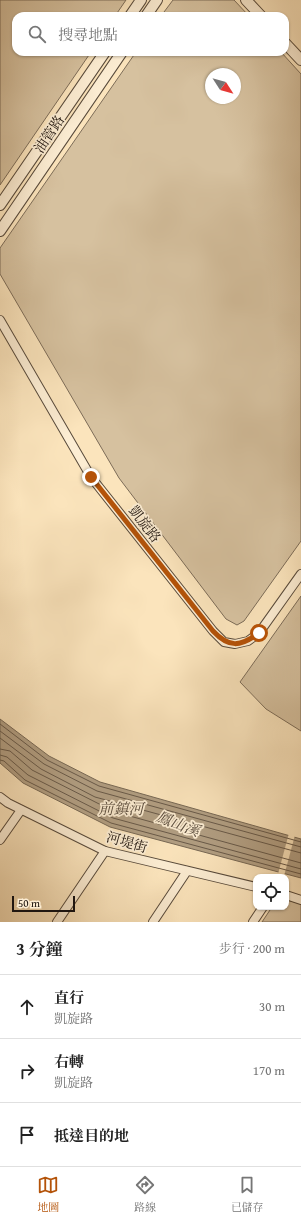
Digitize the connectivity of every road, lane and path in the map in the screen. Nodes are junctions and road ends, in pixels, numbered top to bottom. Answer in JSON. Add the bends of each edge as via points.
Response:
{"nodes":[{"id":1,"x":141,"y":0,"type":"edge"},
{"id":2,"x":157,"y":0,"type":"edge"},
{"id":3,"x":246,"y":0,"type":"edge"},
{"id":4,"x":133,"y":12,"type":"edge"},
{"id":5,"x":149,"y":12,"type":"edge"},
{"id":6,"x":256,"y":12,"type":"edge"},
{"id":7,"x":289,"y":47,"type":"edge"},
{"id":8,"x":103,"y":56,"type":"edge"},
{"id":9,"x":119,"y":56,"type":"edge"},
{"id":10,"x":301,"y":60,"type":"edge"},
{"id":11,"x":0,"y":205,"type":"edge"},
{"id":12,"x":0,"y":231,"type":"edge"},
{"id":13,"x":0,"y":320,"type":"edge"},
{"id":14,"x":301,"y":574,"type":"edge"},
{"id":15,"x":0,"y":797,"type":"edge"},
{"id":16,"x":21,"y":810,"type":"junction"},
{"id":17,"x":0,"y":840,"type":"edge"},
{"id":18,"x":105,"y":851,"type":"junction"},
{"id":19,"x":187,"y":871,"type":"junction"},
{"id":20,"x":253,"y":886,"type":"edge"},
{"id":21,"x":289,"y":896,"type":"edge"},
{"id":22,"x":301,"y":900,"type":"edge"},
{"id":23,"x":261,"y":910,"type":"edge"},
{"id":24,"x":57,"y":922,"type":"edge"},
{"id":25,"x":153,"y":922,"type":"edge"},
{"id":26,"x":253,"y":922,"type":"edge"}],
"edges":[{"from":1,"to":4,"type":"street"},
{"from":2,"to":5,"type":"street"},
{"from":3,"to":6,"type":"street"},
{"from":7,"to":10,"type":"street"},
{"from":8,"to":11,"type":"street","name":"油管路"},
{"from":9,"to":12,"type":"street","name":"油管路"},
{"from":13,"to":14,"type":"street","name":"凱旋路","via":[[91,477],[224,642],[235,644],[248,641],[259,633]]},
{"from":15,"to":16,"type":"street","name":"河堤街"},
{"from":16,"to":17,"type":"street"},
{"from":16,"to":18,"type":"street","name":"河堤街"},
{"from":18,"to":19,"type":"street","name":"河堤街"},
{"from":18,"to":24,"type":"street"},
{"from":19,"to":20,"type":"street","name":"河堤街"},
{"from":19,"to":25,"type":"street"},
{"from":21,"to":22,"type":"street"},
{"from":23,"to":26,"type":"street"}]}
